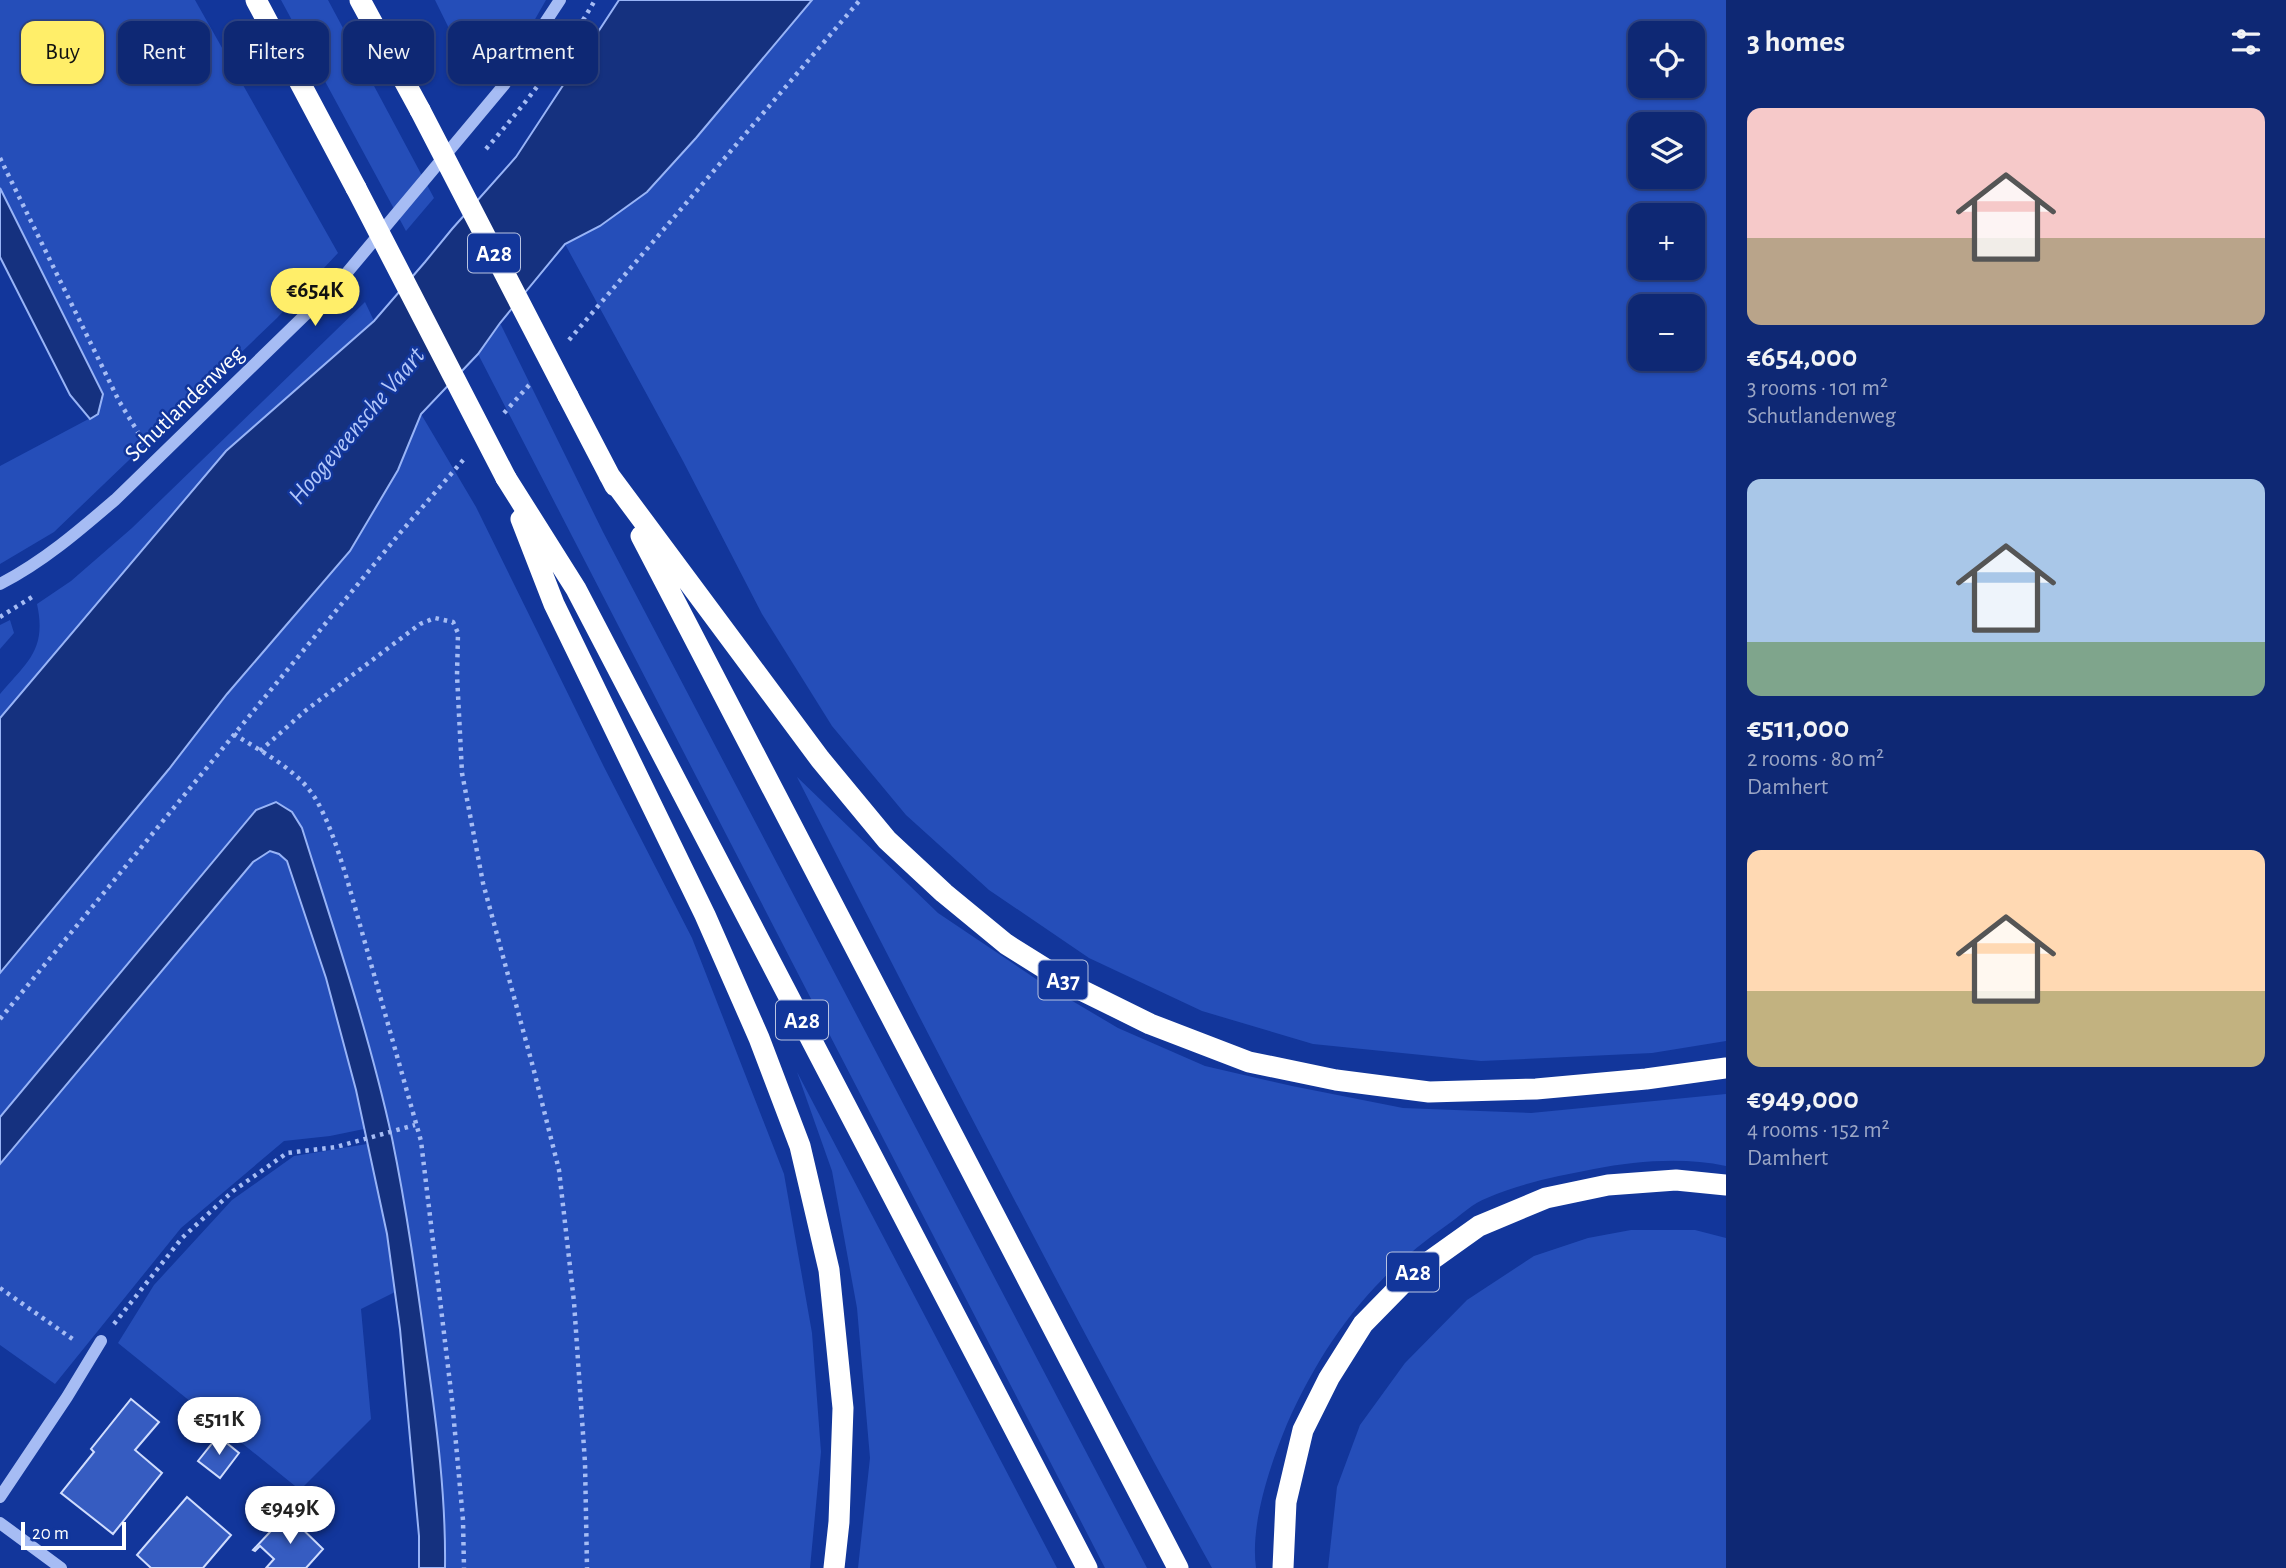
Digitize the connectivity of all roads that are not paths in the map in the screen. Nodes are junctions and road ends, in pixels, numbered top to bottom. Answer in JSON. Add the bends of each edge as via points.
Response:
{"nodes":[{"id":1,"x":256,"y":0,"type":"edge"},
{"id":2,"x":360,"y":0,"type":"edge"},
{"id":3,"x":560,"y":0,"type":"edge"},
{"id":4,"x":609,"y":475,"type":"junction"},
{"id":5,"x":506,"y":478,"type":"junction"},
{"id":6,"x":0,"y":584,"type":"edge"},
{"id":7,"x":1726,"y":1068,"type":"edge"},
{"id":8,"x":1726,"y":1185,"type":"edge"},
{"id":9,"x":102,"y":1341,"type":"road end"},
{"id":10,"x":0,"y":1497,"type":"edge"},
{"id":11,"x":0,"y":1523,"type":"edge"},
{"id":12,"x":61,"y":1568,"type":"edge"},
{"id":13,"x":834,"y":1568,"type":"edge"},
{"id":14,"x":1087,"y":1568,"type":"edge"},
{"id":15,"x":1178,"y":1568,"type":"edge"},
{"id":16,"x":1283,"y":1568,"type":"edge"}],
"edges":[{"from":1,"to":5,"type":"highway","number":"A28","bridge":true},
{"from":2,"to":4,"type":"highway","number":"A28","bridge":true},
{"from":3,"to":6,"type":"street","name":"Schutlandenweg","via":[[504,85],[340,281],[116,499],[46,556]]},
{"from":4,"to":7,"type":"highway","number":"A37","via":[[820,760],[887,840],[1006,944],[1073,986],[1150,1024],[1249,1062],[1429,1092],[1536,1089]]},
{"from":4,"to":15,"type":"highway","number":"A28"},
{"from":5,"to":13,"type":"highway","number":"A28","via":[[554,604],[760,1038],[800,1146],[829,1270],[844,1408]]},
{"from":5,"to":14,"type":"highway","number":"A28","via":[[576,589]]},
{"from":8,"to":16,"type":"highway","number":"A28","via":[[1676,1180],[1608,1185],[1546,1198],[1479,1226],[1413,1273],[1363,1324],[1303,1430],[1286,1502]]},
{"from":9,"to":10,"type":"street"},
{"from":11,"to":12,"type":"street"}]}
